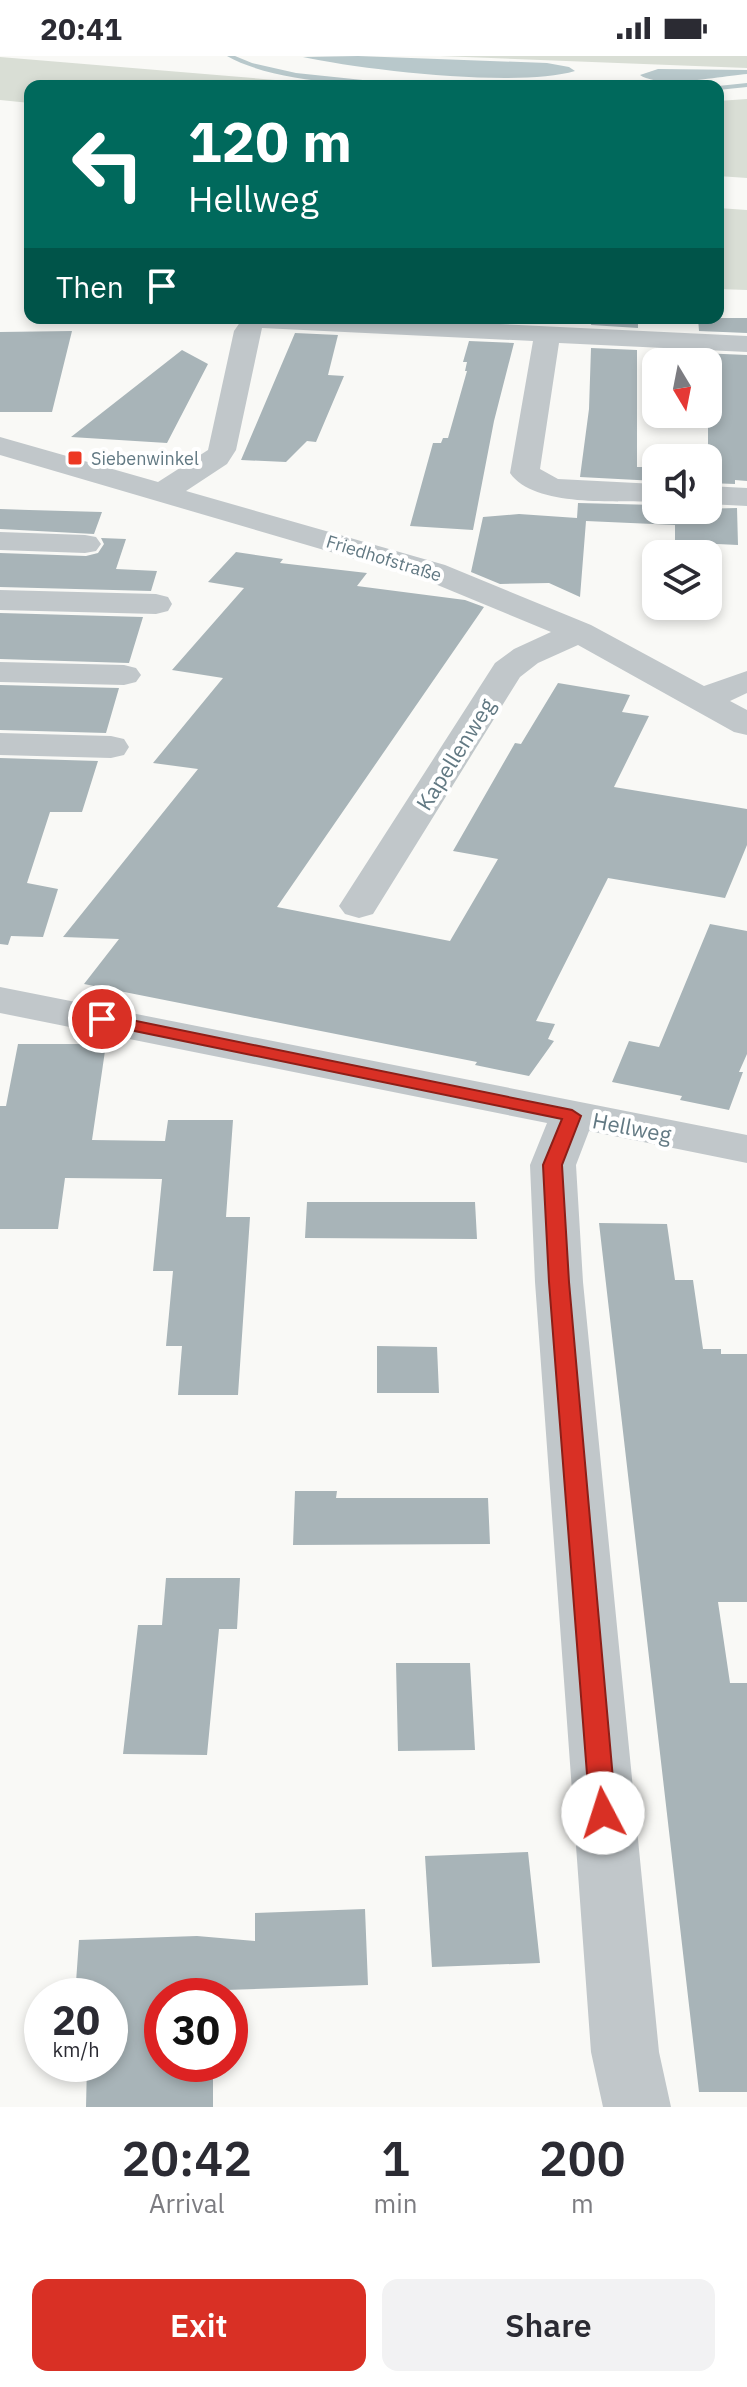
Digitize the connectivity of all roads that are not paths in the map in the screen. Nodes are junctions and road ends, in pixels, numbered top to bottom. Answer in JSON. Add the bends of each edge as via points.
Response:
{"nodes":[{"id":1,"x":252,"y":324,"type":"edge"},
{"id":2,"x":338,"y":324,"type":"edge"},
{"id":3,"x":547,"y":334,"type":"junction"},
{"id":4,"x":747,"y":344,"type":"edge"},
{"id":5,"x":0,"y":446,"type":"edge"},
{"id":6,"x":165,"y":491,"type":"junction"},
{"id":7,"x":642,"y":492,"type":"edge"},
{"id":8,"x":722,"y":496,"type":"edge"},
{"id":9,"x":747,"y":497,"type":"edge"},
{"id":10,"x":0,"y":541,"type":"edge"},
{"id":11,"x":85,"y":544,"type":"dead end"},
{"id":12,"x":0,"y":600,"type":"edge"},
{"id":13,"x":156,"y":604,"type":"dead end"},
{"id":14,"x":579,"y":632,"type":"junction"},
{"id":15,"x":0,"y":672,"type":"edge"},
{"id":16,"x":124,"y":675,"type":"dead end"},
{"id":17,"x":747,"y":681,"type":"edge"},
{"id":18,"x":704,"y":699,"type":"junction"},
{"id":19,"x":747,"y":724,"type":"edge"},
{"id":20,"x":0,"y":744,"type":"edge"},
{"id":21,"x":111,"y":747,"type":"dead end"},
{"id":22,"x":359,"y":906,"type":"dead end"},
{"id":23,"x":0,"y":1000,"type":"edge"},
{"id":24,"x":572,"y":1116,"type":"junction"},
{"id":25,"x":747,"y":1149,"type":"edge"},
{"id":26,"x":637,"y":2107,"type":"edge"}],
"edges":[{"from":1,"to":6,"type":"street","via":[[222,450]]},
{"from":2,"to":3,"type":"street"},
{"from":3,"to":4,"type":"street"},
{"from":3,"to":7,"type":"street","via":[[525,473],[552,488]]},
{"from":5,"to":6,"type":"street","name":"Friedhofstraße"},
{"from":6,"to":14,"type":"street","name":"Friedhofstraße","via":[[434,572]]},
{"from":8,"to":9,"type":"street"},
{"from":10,"to":11,"type":"street"},
{"from":12,"to":13,"type":"street"},
{"from":14,"to":18,"type":"street","name":"Friedhofstraße"},
{"from":14,"to":22,"type":"street","name":"Kapellenweg","via":[[507,670]]},
{"from":15,"to":16,"type":"street"},
{"from":17,"to":18,"type":"street"},
{"from":18,"to":19,"type":"street","name":"Friedhofstraße"},
{"from":20,"to":21,"type":"street"},
{"from":23,"to":24,"type":"street","name":"Hellweg"},
{"from":24,"to":25,"type":"street","name":"Hellweg"},
{"from":24,"to":26,"type":"street","via":[[553,1165],[559,1282],[625,2052]]}]}
